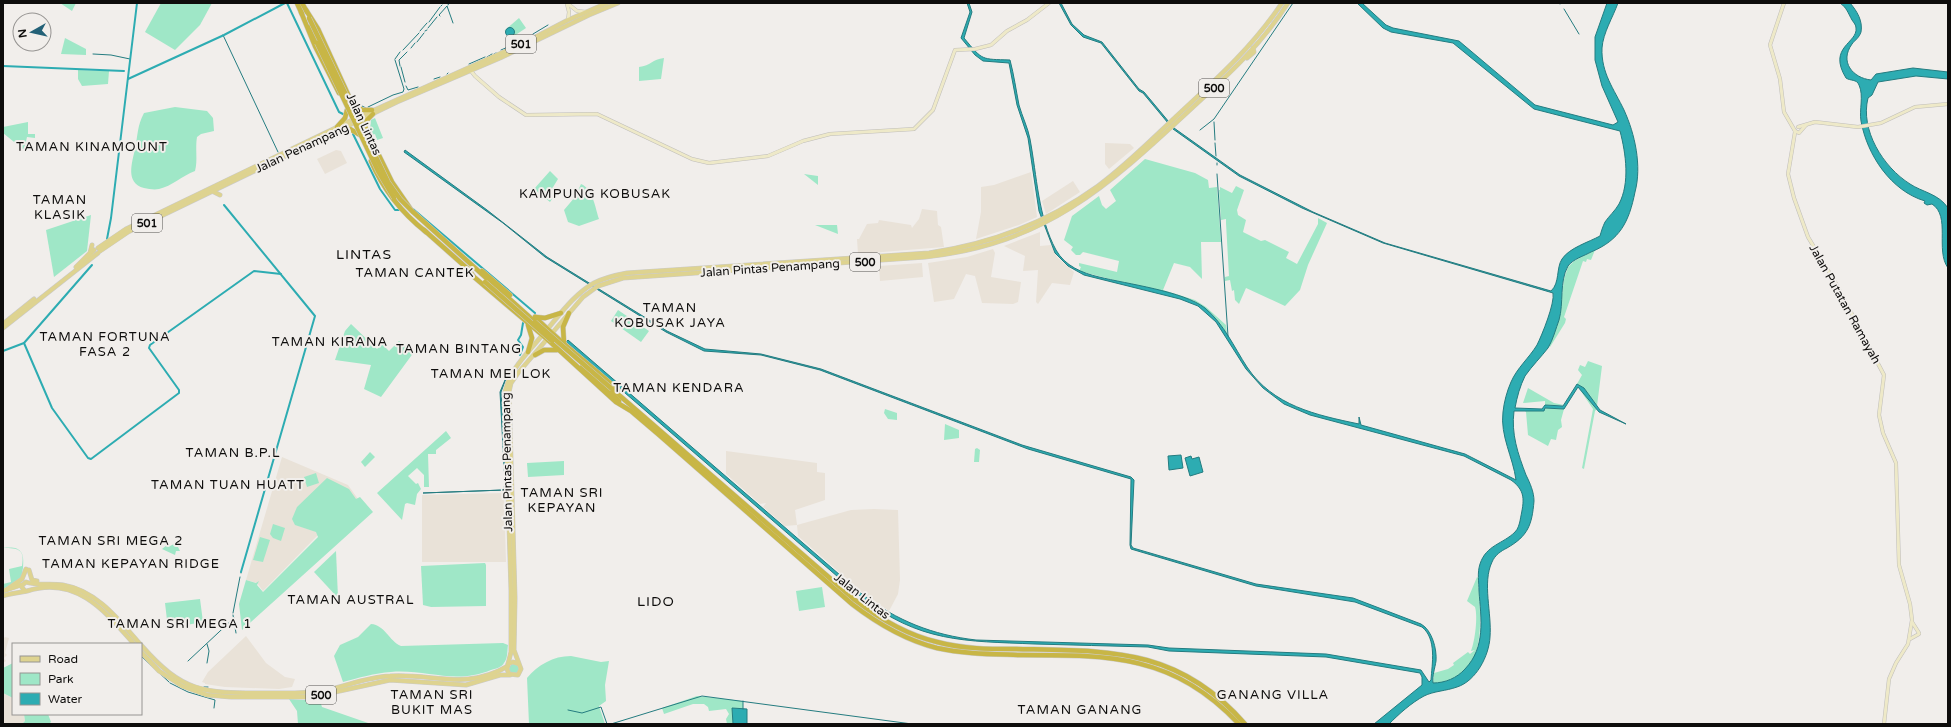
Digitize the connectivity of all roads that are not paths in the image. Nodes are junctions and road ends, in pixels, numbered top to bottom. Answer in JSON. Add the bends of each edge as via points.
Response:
{"nodes":[{"id":1,"x":297,"y":3,"type":"edge"},
{"id":2,"x":302,"y":3,"type":"edge"},
{"id":3,"x":567,"y":3,"type":"edge"},
{"id":4,"x":607,"y":3,"type":"edge"},
{"id":5,"x":618,"y":3,"type":"edge"},
{"id":6,"x":1049,"y":3,"type":"edge"},
{"id":7,"x":1282,"y":3,"type":"edge"},
{"id":8,"x":1287,"y":3,"type":"edge"},
{"id":9,"x":1784,"y":3,"type":"edge"},
{"id":10,"x":574,"y":9,"type":"junction"},
{"id":11,"x":1278,"y":9,"type":"junction"},
{"id":12,"x":303,"y":11,"type":"junction"},
{"id":13,"x":569,"y":12,"type":"junction"},
{"id":14,"x":586,"y":12,"type":"junction"},
{"id":15,"x":308,"y":20,"type":"junction"},
{"id":16,"x":568,"y":20,"type":"junction"},
{"id":17,"x":572,"y":23,"type":"junction"},
{"id":18,"x":1253,"y":48,"type":"junction"},
{"id":19,"x":1245,"y":52,"type":"junction"},
{"id":20,"x":481,"y":66,"type":"junction"},
{"id":21,"x":472,"y":69,"type":"junction"},
{"id":22,"x":476,"y":74,"type":"junction"},
{"id":23,"x":481,"y":81,"type":"junction"},
{"id":24,"x":351,"y":98,"type":"junction"},
{"id":25,"x":1948,"y":104,"type":"edge"},
{"id":26,"x":354,"y":106,"type":"junction"},
{"id":27,"x":346,"y":110,"type":"junction"},
{"id":28,"x":373,"y":112,"type":"junction"},
{"id":29,"x":359,"y":119,"type":"junction"},
{"id":30,"x":353,"y":122,"type":"junction"},
{"id":31,"x":1790,"y":124,"type":"junction"},
{"id":32,"x":1170,"y":125,"type":"junction"},
{"id":33,"x":1798,"y":128,"type":"junction"},
{"id":34,"x":338,"y":129,"type":"junction"},
{"id":35,"x":366,"y":129,"type":"junction"},
{"id":36,"x":1796,"y":132,"type":"junction"},
{"id":37,"x":359,"y":134,"type":"junction"},
{"id":38,"x":264,"y":165,"type":"junction"},
{"id":39,"x":211,"y":191,"type":"junction"},
{"id":40,"x":220,"y":195,"type":"dead end"},
{"id":41,"x":402,"y":209,"type":"junction"},
{"id":42,"x":413,"y":212,"type":"junction"},
{"id":43,"x":1044,"y":221,"type":"junction"},
{"id":44,"x":110,"y":241,"type":"junction"},
{"id":45,"x":92,"y":245,"type":"dead end"},
{"id":46,"x":99,"y":249,"type":"junction"},
{"id":47,"x":817,"y":260,"type":"junction"},
{"id":48,"x":759,"y":264,"type":"junction"},
{"id":49,"x":823,"y":264,"type":"junction"},
{"id":50,"x":76,"y":267,"type":"junction"},
{"id":51,"x":470,"y":267,"type":"junction"},
{"id":52,"x":773,"y":267,"type":"junction"},
{"id":53,"x":594,"y":286,"type":"junction"},
{"id":54,"x":47,"y":291,"type":"junction"},
{"id":55,"x":561,"y":313,"type":"junction"},
{"id":56,"x":569,"y":313,"type":"junction"},
{"id":57,"x":532,"y":315,"type":"junction"},
{"id":58,"x":556,"y":319,"type":"junction"},
{"id":59,"x":537,"y":322,"type":"junction"},
{"id":60,"x":560,"y":322,"type":"junction"},
{"id":61,"x":3,"y":324,"type":"edge"},
{"id":62,"x":527,"y":324,"type":"junction"},
{"id":63,"x":3,"y":328,"type":"edge"},
{"id":64,"x":534,"y":328,"type":"junction"},
{"id":65,"x":548,"y":337,"type":"junction"},
{"id":66,"x":562,"y":341,"type":"junction"},
{"id":67,"x":528,"y":352,"type":"junction"},
{"id":68,"x":535,"y":355,"type":"junction"},
{"id":69,"x":563,"y":355,"type":"junction"},
{"id":70,"x":631,"y":411,"type":"junction"},
{"id":71,"x":656,"y":426,"type":"junction"},
{"id":72,"x":744,"y":503,"type":"junction"},
{"id":73,"x":748,"y":514,"type":"junction"},
{"id":74,"x":824,"y":572,"type":"junction"},
{"id":75,"x":28,"y":583,"type":"junction"},
{"id":76,"x":21,"y":585,"type":"junction"},
{"id":77,"x":51,"y":585,"type":"junction"},
{"id":78,"x":831,"y":585,"type":"junction"},
{"id":79,"x":512,"y":589,"type":"junction"},
{"id":80,"x":27,"y":590,"type":"junction"},
{"id":81,"x":5,"y":591,"type":"edge"},
{"id":82,"x":3,"y":597,"type":"edge"},
{"id":83,"x":1912,"y":620,"type":"junction"},
{"id":84,"x":129,"y":635,"type":"junction"},
{"id":85,"x":1909,"y":641,"type":"junction"},
{"id":86,"x":133,"y":643,"type":"edge"},
{"id":87,"x":138,"y":643,"type":"edge"},
{"id":88,"x":142,"y":647,"type":"edge"},
{"id":89,"x":969,"y":648,"type":"junction"},
{"id":90,"x":142,"y":653,"type":"edge"},
{"id":91,"x":980,"y":654,"type":"junction"},
{"id":92,"x":1124,"y":654,"type":"junction"},
{"id":93,"x":1136,"y":662,"type":"junction"},
{"id":94,"x":519,"y":664,"type":"junction"},
{"id":95,"x":508,"y":665,"type":"junction"},
{"id":96,"x":512,"y":676,"type":"junction"},
{"id":97,"x":294,"y":694,"type":"junction"},
{"id":98,"x":300,"y":698,"type":"junction"},
{"id":99,"x":1239,"y":724,"type":"edge"},
{"id":100,"x":1245,"y":724,"type":"edge"},
{"id":101,"x":1884,"y":724,"type":"edge"}],
"edges":[{"from":1,"to":12,"type":"highway","name":"Jalan Lintas"},
{"from":2,"to":12,"type":"highway","name":"Jalan Lintas"},
{"from":3,"to":10,"type":"main road"},
{"from":3,"to":13,"type":"main road"},
{"from":4,"to":14,"type":"main road","name":"Jalan Penampang","number":"501"},
{"from":5,"to":17,"type":"main road","name":"Jalan Penampang","number":"501"},
{"from":6,"to":23,"type":"main road","via":[[991,45],[954,50],[933,110],[914,129],[836,133],[803,141],[774,155],[709,163],[692,159],[597,114],[526,116]]},
{"from":7,"to":11,"type":"main road","name":"Jalan Pintas Penampang","number":"500"},
{"from":8,"to":11,"type":"main road","via":[[1282,9]]},
{"from":8,"to":18,"type":"main road","name":"Jalan Pintas Penampang","number":"500"},
{"from":9,"to":31,"type":"main road","via":[[1770,45],[1780,80],[1784,112]]},
{"from":10,"to":13,"type":"main road"},
{"from":10,"to":14,"type":"main road"},
{"from":11,"to":19,"type":"main road","name":"Jalan Pintas Penampang","number":"500"},
{"from":12,"to":15,"type":"highway","name":"Jalan Lintas"},
{"from":12,"to":24,"type":"highway","name":"Jalan Lintas","via":[[318,29]]},
{"from":12,"to":27,"type":"highway","name":"Jalan Lintas","via":[[315,46]]},
{"from":13,"to":16,"type":"main road"},
{"from":14,"to":16,"type":"main road","name":"Jalan Penampang","number":"501"},
{"from":15,"to":41,"type":"highway","name":"Jalan Lintas","bridge":true,"via":[[378,171]]},
{"from":15,"to":42,"type":"highway","name":"Jalan Lintas","bridge":true,"via":[[385,176],[400,199]]},
{"from":16,"to":17,"type":"main road"},
{"from":16,"to":21,"type":"main road","name":"Jalan Penampang","number":"501"},
{"from":17,"to":20,"type":"main road","name":"Jalan Penampang","number":"501"},
{"from":18,"to":19,"type":"main road"},
{"from":18,"to":32,"type":"main road","name":"Jalan Pintas Penampang","number":"500"},
{"from":19,"to":32,"type":"main road","name":"Jalan Pintas Penampang","number":"500"},
{"from":20,"to":21,"type":"main road","name":"Jalan Penampang","number":"501"},
{"from":20,"to":22,"type":"main road"},
{"from":21,"to":22,"type":"main road"},
{"from":21,"to":23,"type":"main road"},
{"from":21,"to":28,"type":"main road","name":"Jalan Penampang","number":"501"},
{"from":21,"to":28,"type":"main road","name":"Jalan Penampang","number":"501","via":[[464,69]]},
{"from":22,"to":23,"type":"main road"},
{"from":24,"to":26,"type":"highway","name":"Jalan Lintas"},
{"from":24,"to":28,"type":"highway","via":[[358,108]]},
{"from":25,"to":33,"type":"main road","via":[[1915,107],[1875,124],[1858,127],[1809,122]]},
{"from":26,"to":27,"type":"highway","via":[[352,112]]},
{"from":26,"to":29,"type":"highway","name":"Jalan Lintas"},
{"from":27,"to":30,"type":"highway","name":"Jalan Lintas"},
{"from":27,"to":34,"type":"highway","via":[[345,118]]},
{"from":28,"to":29,"type":"main road","name":"Jalan Penampang","number":"501"},
{"from":28,"to":35,"type":"highway","via":[[365,123]]},
{"from":29,"to":30,"type":"main road","name":"Jalan Penampang","number":"501"},
{"from":29,"to":35,"type":"highway","name":"Jalan Lintas"},
{"from":30,"to":34,"type":"main road","name":"Jalan Penampang","number":"501"},
{"from":30,"to":37,"type":"highway","name":"Jalan Lintas"},
{"from":31,"to":33,"type":"main road"},
{"from":31,"to":36,"type":"main road"},
{"from":32,"to":43,"type":"main road","name":"Jalan Pintas Penampang","number":"500","via":[[1100,189]]},
{"from":33,"to":36,"type":"main road"},
{"from":33,"to":36,"type":"main road"},
{"from":34,"to":37,"type":"highway","via":[[350,129]]},
{"from":34,"to":38,"type":"main road","name":"Jalan Penampang","number":"501"},
{"from":35,"to":37,"type":"highway","via":[[360,127]]},
{"from":35,"to":42,"type":"highway","name":"Jalan Lintas","bridge":true,"via":[[386,171]]},
{"from":36,"to":83,"type":"main road","name":"Jalan Putatan Ramayah","via":[[1788,177],[1806,232],[1883,373],[1879,415],[1883,434],[1896,463],[1899,565]]},
{"from":37,"to":41,"type":"highway","name":"Jalan Lintas","via":[[377,175]]},
{"from":38,"to":39,"type":"main road","name":"Jalan Penampang","number":"501"},
{"from":38,"to":44,"type":"main road","name":"Jalan Penampang","number":"501","via":[[126,229]]},
{"from":39,"to":40,"type":"main road"},
{"from":39,"to":44,"type":"main road","name":"Jalan Penampang","number":"501"},
{"from":41,"to":51,"type":"highway","name":"Jalan Lintas"},
{"from":42,"to":51,"type":"highway","name":"Jalan Lintas"},
{"from":43,"to":47,"type":"main road","name":"Jalan Pintas Penampang","number":"500","via":[[1005,236],[952,250]]},
{"from":43,"to":49,"type":"main road","name":"Jalan Pintas Penampang","number":"500","via":[[1017,236],[960,252],[908,259]]},
{"from":44,"to":46,"type":"main road","name":"Jalan Penampang","number":"501"},
{"from":45,"to":50,"type":"main road","via":[[90,253]]},
{"from":46,"to":50,"type":"main road","name":"Jalan Penampang","number":"501"},
{"from":46,"to":54,"type":"main road","name":"Jalan Penampang","number":"501"},
{"from":47,"to":48,"type":"main road","name":"Jalan Pintas Penampang","number":"500"},
{"from":47,"to":49,"type":"main road"},
{"from":48,"to":52,"type":"main road"},
{"from":48,"to":53,"type":"main road","name":"Jalan Pintas Penampang","number":"500","via":[[627,273]]},
{"from":49,"to":52,"type":"main road","name":"Jalan Pintas Penampang","number":"500"},
{"from":50,"to":54,"type":"main road","name":"Jalan Penampang","number":"501"},
{"from":51,"to":57,"type":"highway","name":"Jalan Lintas","via":[[480,270]]},
{"from":51,"to":59,"type":"highway","name":"Jalan Lintas","bridge":true},
{"from":51,"to":62,"type":"highway","name":"Jalan Lintas","via":[[474,277]]},
{"from":51,"to":65,"type":"highway","name":"Jalan Lintas","bridge":true},
{"from":52,"to":53,"type":"main road","name":"Jalan Pintas Penampang","number":"500","via":[[628,277]]},
{"from":53,"to":55,"type":"main road","name":"Jalan Pintas Penampang","number":"500","via":[[575,298]]},
{"from":53,"to":56,"type":"main road","name":"Jalan Pintas Penampang","number":"500"},
{"from":54,"to":61,"type":"main road","name":"Jalan Penampang","number":"501"},
{"from":54,"to":63,"type":"main road"},
{"from":55,"to":57,"type":"highway","via":[[544,319]]},
{"from":55,"to":58,"type":"main road","name":"Jalan Pintas Penampang","number":"500"},
{"from":56,"to":60,"type":"main road","name":"Jalan Pintas Penampang","number":"500"},
{"from":56,"to":66,"type":"highway","via":[[563,327]]},
{"from":57,"to":59,"type":"highway","name":"Jalan Lintas"},
{"from":58,"to":60,"type":"main road"},
{"from":58,"to":65,"type":"main road","name":"Jalan Pintas Penampang","number":"500"},
{"from":59,"to":64,"type":"highway","via":[[541,329]]},
{"from":59,"to":65,"type":"highway","bridge":true},
{"from":60,"to":65,"type":"main road","name":"Jalan Pintas Penampang","number":"500"},
{"from":62,"to":64,"type":"highway","name":"Jalan Lintas"},
{"from":62,"to":67,"type":"highway","via":[[532,338]]},
{"from":64,"to":65,"type":"highway","name":"Jalan Lintas"},
{"from":65,"to":66,"type":"highway","name":"Jalan Lintas"},
{"from":65,"to":66,"type":"highway"},
{"from":65,"to":67,"type":"main road","name":"Jalan Pintas Penampang","number":"500"},
{"from":65,"to":68,"type":"main road","name":"Jalan Pintas Penampang","number":"500"},
{"from":65,"to":69,"type":"highway","name":"Jalan Lintas"},
{"from":65,"to":70,"type":"highway","name":"Jalan Lintas"},
{"from":65,"to":71,"type":"highway","name":"Jalan Lintas","bridge":true},
{"from":66,"to":71,"type":"highway","name":"Jalan Lintas"},
{"from":67,"to":79,"type":"main road","name":"Jalan Pintas Penampang","number":"500","via":[[509,379],[504,395]]},
{"from":68,"to":69,"type":"highway","via":[[550,349],[557,350]]},
{"from":68,"to":79,"type":"main road","name":"Jalan Pintas Penampang","number":"500","via":[[514,378],[508,396]]},
{"from":69,"to":70,"type":"highway","name":"Jalan Lintas","via":[[616,402]]},
{"from":70,"to":73,"type":"highway","name":"Jalan Lintas"},
{"from":71,"to":72,"type":"highway","name":"Jalan Lintas"},
{"from":72,"to":73,"type":"highway","via":[[750,510]]},
{"from":72,"to":74,"type":"highway","name":"Jalan Lintas"},
{"from":73,"to":78,"type":"highway","name":"Jalan Lintas"},
{"from":74,"to":78,"type":"highway","via":[[821,574]]},
{"from":74,"to":89,"type":"highway","name":"Jalan Lintas","via":[[866,608],[898,628],[931,641]]},
{"from":75,"to":76,"type":"main road","number":"500","via":[[24,582]]},
{"from":75,"to":77,"type":"main road","number":"500"},
{"from":75,"to":80,"type":"main road"},
{"from":76,"to":80,"type":"main road","via":[[22,589]]},
{"from":76,"to":81,"type":"main road","number":"500"},
{"from":77,"to":80,"type":"main road","number":"500"},
{"from":77,"to":81,"type":"main road","via":[[33,581],[28,569],[22,579]]},
{"from":77,"to":82,"type":"main road","number":"500"},
{"from":77,"to":84,"type":"main road","number":"500","via":[[73,587],[89,594],[107,608]]},
{"from":78,"to":91,"type":"highway","name":"Jalan Lintas","via":[[870,618],[899,634],[937,648]]},
{"from":79,"to":94,"type":"main road","name":"Jalan Pintas Penampang","number":"500","via":[[514,650]]},
{"from":79,"to":95,"type":"main road","name":"Jalan Pintas Penampang","number":"500","via":[[511,652]]},
{"from":80,"to":82,"type":"main road","number":"500"},
{"from":83,"to":85,"type":"main road","name":"Jalan Putatan Ramayah"},
{"from":83,"to":85,"type":"main road","via":[[1919,633]]},
{"from":84,"to":86,"type":"main road","number":"500"},
{"from":84,"to":87,"type":"main road","number":"500"},
{"from":85,"to":101,"type":"main road","name":"Jalan Putatan Ramayah","via":[[1889,678]]},
{"from":88,"to":97,"type":"main road","number":"500","via":[[170,675],[192,686],[222,693]]},
{"from":89,"to":91,"type":"highway","via":[[980,651]]},
{"from":89,"to":92,"type":"highway","name":"Jalan Lintas"},
{"from":90,"to":98,"type":"main road","number":"500","via":[[168,678],[200,693],[231,697]]},
{"from":91,"to":93,"type":"highway","name":"Jalan Lintas","via":[[1087,656]]},
{"from":92,"to":93,"type":"highway"},
{"from":92,"to":100,"type":"highway","name":"Jalan Lintas","via":[[1155,662],[1195,681],[1225,703]]},
{"from":93,"to":99,"type":"highway","name":"Jalan Lintas","via":[[1160,669],[1193,684],[1217,702]]},
{"from":94,"to":95,"type":"main road","number":"500","via":[[513,662]]},
{"from":94,"to":96,"type":"main road","via":[[521,672]]},
{"from":95,"to":96,"type":"main road","via":[[508,672]]},
{"from":95,"to":97,"type":"main road","number":"500","via":[[487,676],[466,680],[389,676],[327,690]]},
{"from":96,"to":98,"type":"main road","number":"500","via":[[504,675],[460,685],[390,680]]},
{"from":97,"to":98,"type":"main road"}]}
